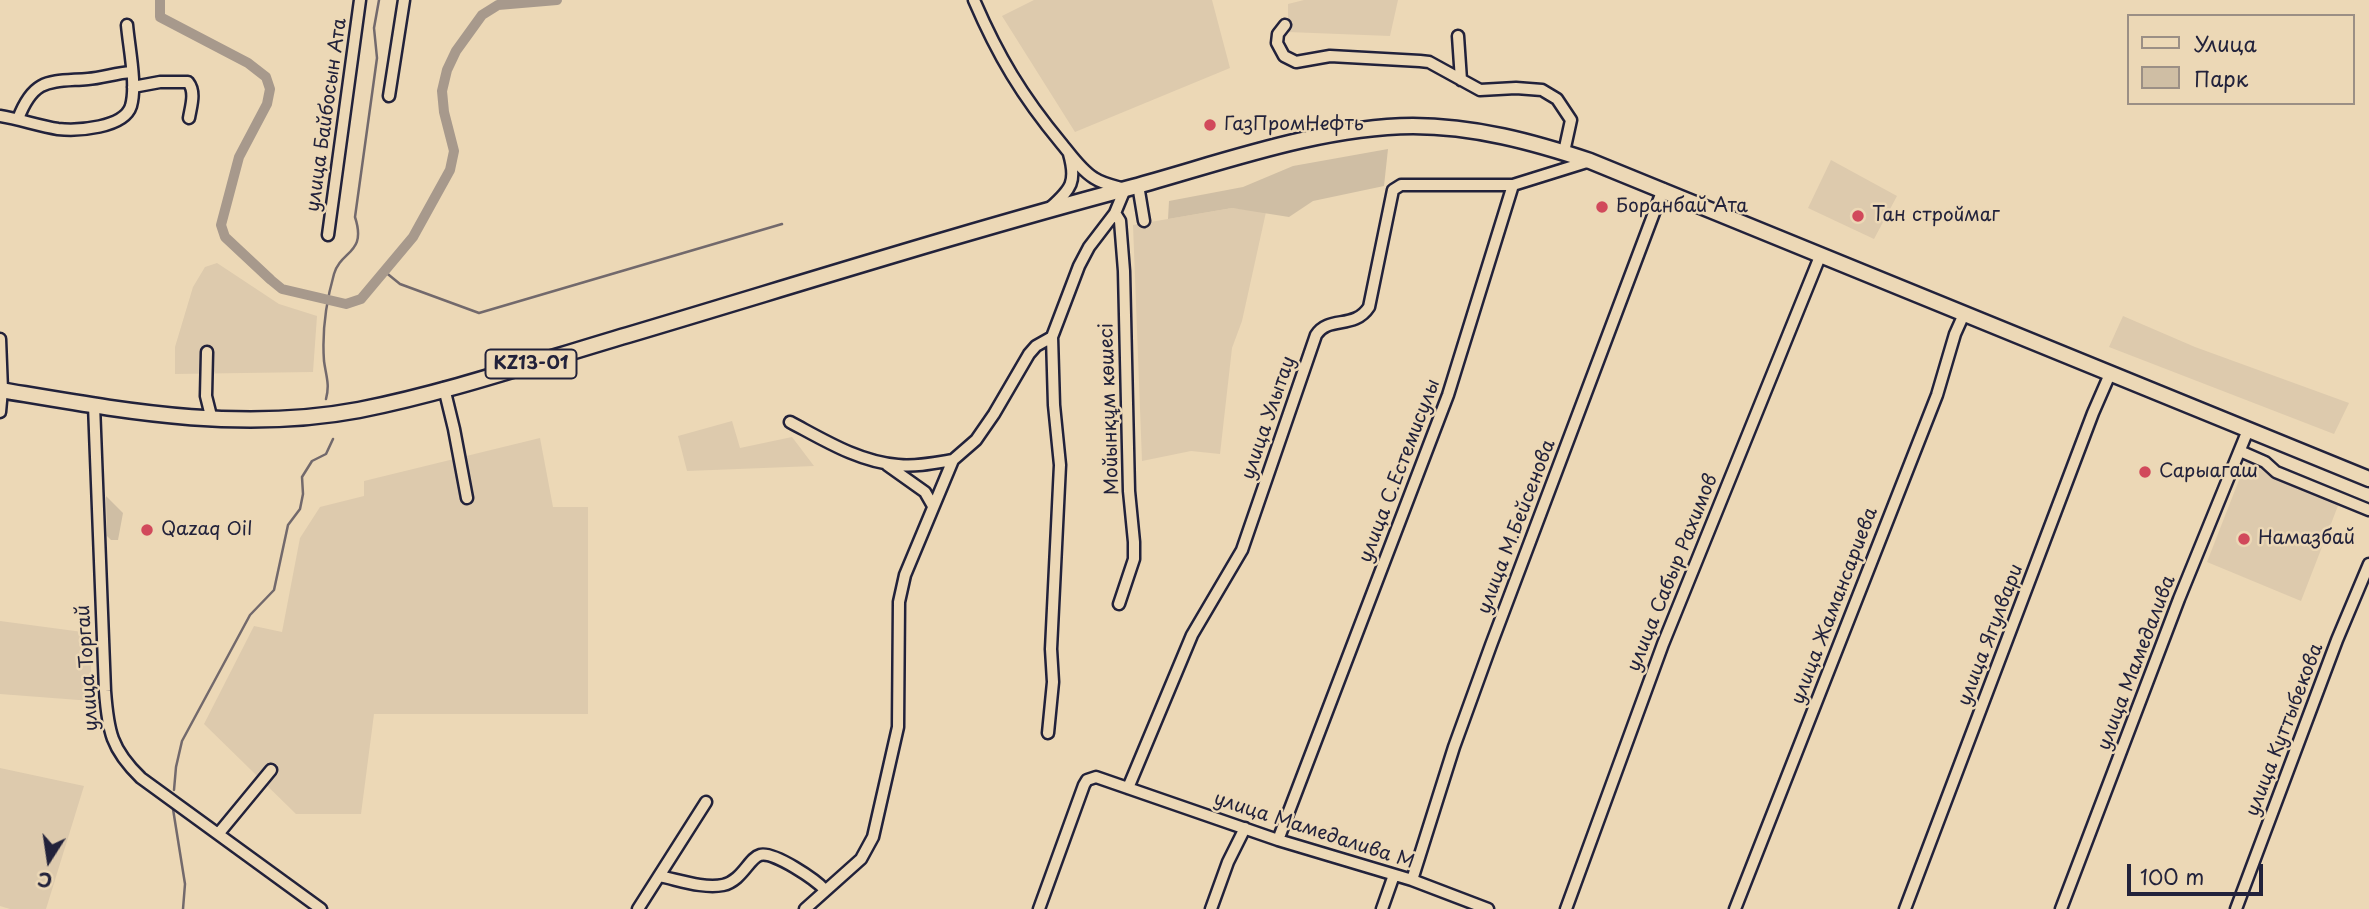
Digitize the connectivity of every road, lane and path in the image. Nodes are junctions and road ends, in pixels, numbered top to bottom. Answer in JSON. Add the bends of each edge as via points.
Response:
{"nodes":[{"id":1,"x":360,"y":0,"type":"edge"},
{"id":2,"x":404,"y":0,"type":"edge"},
{"id":3,"x":974,"y":0,"type":"edge"},
{"id":4,"x":127,"y":25,"type":"dead end"},
{"id":5,"x":1284,"y":25,"type":"dead end"},
{"id":6,"x":1458,"y":36,"type":"dead end"},
{"id":7,"x":131,"y":72,"type":"junction"},
{"id":8,"x":1461,"y":80,"type":"junction"},
{"id":9,"x":132,"y":87,"type":"junction"},
{"id":10,"x":389,"y":96,"type":"dead end"},
{"id":11,"x":0,"y":116,"type":"edge"},
{"id":12,"x":189,"y":118,"type":"dead end"},
{"id":13,"x":18,"y":119,"type":"junction"},
{"id":14,"x":1068,"y":150,"type":"junction"},
{"id":15,"x":1564,"y":152,"type":"junction"},
{"id":16,"x":1590,"y":161,"type":"junction"},
{"id":17,"x":1513,"y":185,"type":"junction"},
{"id":18,"x":1132,"y":187,"type":"junction"},
{"id":19,"x":1663,"y":189,"type":"junction"},
{"id":20,"x":1048,"y":210,"type":"junction"},
{"id":21,"x":1115,"y":213,"type":"junction"},
{"id":22,"x":1144,"y":221,"type":"dead end"},
{"id":23,"x":328,"y":235,"type":"dead end"},
{"id":24,"x":1821,"y":254,"type":"junction"},
{"id":25,"x":1964,"y":314,"type":"junction"},
{"id":26,"x":1052,"y":337,"type":"junction"},
{"id":27,"x":0,"y":339,"type":"edge"},
{"id":28,"x":207,"y":352,"type":"dead end"},
{"id":29,"x":2110,"y":374,"type":"junction"},
{"id":30,"x":444,"y":388,"type":"junction"},
{"id":31,"x":1,"y":390,"type":"edge"},
{"id":32,"x":94,"y":405,"type":"junction"},
{"id":33,"x":0,"y":412,"type":"edge"},
{"id":34,"x":212,"y":420,"type":"junction"},
{"id":35,"x":790,"y":422,"type":"dead end"},
{"id":36,"x":2248,"y":430,"type":"junction"},
{"id":37,"x":2240,"y":452,"type":"junction"},
{"id":38,"x":953,"y":460,"type":"junction"},
{"id":39,"x":884,"y":464,"type":"junction"},
{"id":40,"x":2369,"y":479,"type":"edge"},
{"id":41,"x":467,"y":498,"type":"dead end"},
{"id":42,"x":933,"y":506,"type":"junction"},
{"id":43,"x":2369,"y":510,"type":"edge"},
{"id":44,"x":2369,"y":564,"type":"edge"},
{"id":45,"x":1119,"y":604,"type":"dead end"},
{"id":46,"x":1048,"y":733,"type":"dead end"},
{"id":47,"x":271,"y":770,"type":"dead end"},
{"id":48,"x":1128,"y":788,"type":"junction"},
{"id":49,"x":706,"y":802,"type":"dead end"},
{"id":50,"x":1244,"y":828,"type":"junction"},
{"id":51,"x":219,"y":833,"type":"junction"},
{"id":52,"x":1278,"y":840,"type":"junction"},
{"id":53,"x":1394,"y":875,"type":"junction"},
{"id":54,"x":660,"y":876,"type":"junction"},
{"id":55,"x":1412,"y":880,"type":"junction"},
{"id":56,"x":825,"y":890,"type":"junction"},
{"id":57,"x":321,"y":909,"type":"edge"},
{"id":58,"x":638,"y":909,"type":"edge"},
{"id":59,"x":805,"y":909,"type":"edge"},
{"id":60,"x":1039,"y":909,"type":"edge"},
{"id":61,"x":1211,"y":909,"type":"edge"},
{"id":62,"x":1382,"y":909,"type":"edge"},
{"id":63,"x":1488,"y":909,"type":"edge"},
{"id":64,"x":1566,"y":909,"type":"edge"},
{"id":65,"x":1735,"y":909,"type":"edge"},
{"id":66,"x":1905,"y":909,"type":"edge"},
{"id":67,"x":2061,"y":909,"type":"edge"},
{"id":68,"x":2236,"y":909,"type":"edge"}],
"edges":[{"from":1,"to":23,"type":"street","name":"улица Байбосын Ата"},
{"from":2,"to":10,"type":"street"},
{"from":3,"to":14,"type":"street","via":[[1007,70]]},
{"from":4,"to":7,"type":"street"},
{"from":5,"to":8,"type":"street","via":[[1277,43],[1291,61],[1330,56],[1429,62]]},
{"from":6,"to":8,"type":"street"},
{"from":7,"to":9,"type":"street"},
{"from":7,"to":13,"type":"street","via":[[53,81],[25,101]]},
{"from":8,"to":15,"type":"street","via":[[1480,90],[1542,90],[1556,99],[1569,110],[1571,120]]},
{"from":9,"to":12,"type":"street","via":[[188,82],[193,94]]},
{"from":9,"to":13,"type":"street","via":[[135,106],[108,125],[57,128]]},
{"from":11,"to":13,"type":"street"},
{"from":14,"to":18,"type":"street","via":[[1090,175],[1104,183]]},
{"from":14,"to":20,"type":"street","via":[[1072,183]]},
{"from":15,"to":16,"type":"highway","number":"KZ13-01"},
{"from":15,"to":18,"type":"highway","number":"KZ13-01","via":[[1465,129],[1370,129],[1308,139]]},
{"from":16,"to":17,"type":"street"},
{"from":16,"to":19,"type":"highway","number":"KZ13-01"},
{"from":17,"to":48,"type":"street","name":"улица Улытау","via":[[1401,185],[1393,190],[1369,307],[1360,318],[1328,325],[1316,335],[1242,550],[1192,635]]},
{"from":17,"to":52,"type":"street","name":"улица С.Естемисулы","via":[[1448,396]]},
{"from":18,"to":20,"type":"highway","number":"KZ13-01"},
{"from":18,"to":21,"type":"street"},
{"from":18,"to":22,"type":"street"},
{"from":19,"to":24,"type":"highway","number":"KZ13-01"},
{"from":19,"to":55,"type":"street","name":"улица М.Бейсенова","via":[[1454,747]]},
{"from":20,"to":30,"type":"highway","number":"KZ13-01"},
{"from":21,"to":26,"type":"street","via":[[1079,266]]},
{"from":21,"to":45,"type":"street","name":"Мойынқұм көшесі","via":[[1120,221],[1124,271],[1134,542],[1134,559]]},
{"from":24,"to":25,"type":"highway","number":"KZ13-01"},
{"from":24,"to":64,"type":"street","name":"улица Сабыр Рахимов","via":[[1663,644]]},
{"from":25,"to":29,"type":"highway","number":"KZ13-01"},
{"from":25,"to":65,"type":"street","name":"улица Жамансариева","via":[[1937,396]]},
{"from":26,"to":38,"type":"street","via":[[1029,354],[976,440]]},
{"from":26,"to":46,"type":"street","via":[[1060,466]]},
{"from":27,"to":31,"type":"street"},
{"from":28,"to":34,"type":"street","via":[[206,396]]},
{"from":29,"to":36,"type":"highway","number":"KZ13-01"},
{"from":29,"to":66,"type":"street","name":"улица Ягулвари"},
{"from":30,"to":34,"type":"highway","number":"KZ13-01","via":[[348,411],[296,418]]},
{"from":30,"to":41,"type":"street"},
{"from":31,"to":32,"type":"highway","number":"KZ13-01"},
{"from":31,"to":33,"type":"street"},
{"from":32,"to":34,"type":"highway","number":"KZ13-01"},
{"from":32,"to":51,"type":"street","name":"улица Торгай","via":[[110,734],[118,753],[141,778]]},
{"from":35,"to":39,"type":"street","via":[[835,446]]},
{"from":36,"to":37,"type":"street","name":"улица Мамедалива"},
{"from":36,"to":40,"type":"highway","number":"KZ13-01"},
{"from":37,"to":43,"type":"street"},
{"from":37,"to":67,"type":"street","name":"улица Мамедалива"},
{"from":38,"to":39,"type":"street"},
{"from":38,"to":42,"type":"street"},
{"from":39,"to":42,"type":"street","via":[[925,492]]},
{"from":42,"to":56,"type":"street","via":[[901,587],[898,727],[877,824],[861,859]]},
{"from":44,"to":68,"type":"street","name":"улица Куттыбекова"},
{"from":47,"to":51,"type":"street"},
{"from":48,"to":50,"type":"street","name":"улица Мамедалива М"},
{"from":48,"to":60,"type":"street","name":"улица Мамедалива М","via":[[1096,777],[1087,780]]},
{"from":49,"to":54,"type":"street"},
{"from":50,"to":52,"type":"street","name":"улица Мамедалива М"},
{"from":50,"to":61,"type":"street"},
{"from":51,"to":57,"type":"street","name":"улица Торгай"},
{"from":52,"to":53,"type":"street","name":"улица Мамедалива М"},
{"from":53,"to":55,"type":"street","name":"улица Мамедалива М"},
{"from":53,"to":62,"type":"street"},
{"from":54,"to":56,"type":"street","via":[[722,885],[761,854],[798,869]]},
{"from":54,"to":58,"type":"street"},
{"from":55,"to":63,"type":"street","name":"улица Мамедалива М"},
{"from":56,"to":59,"type":"street"}]}
